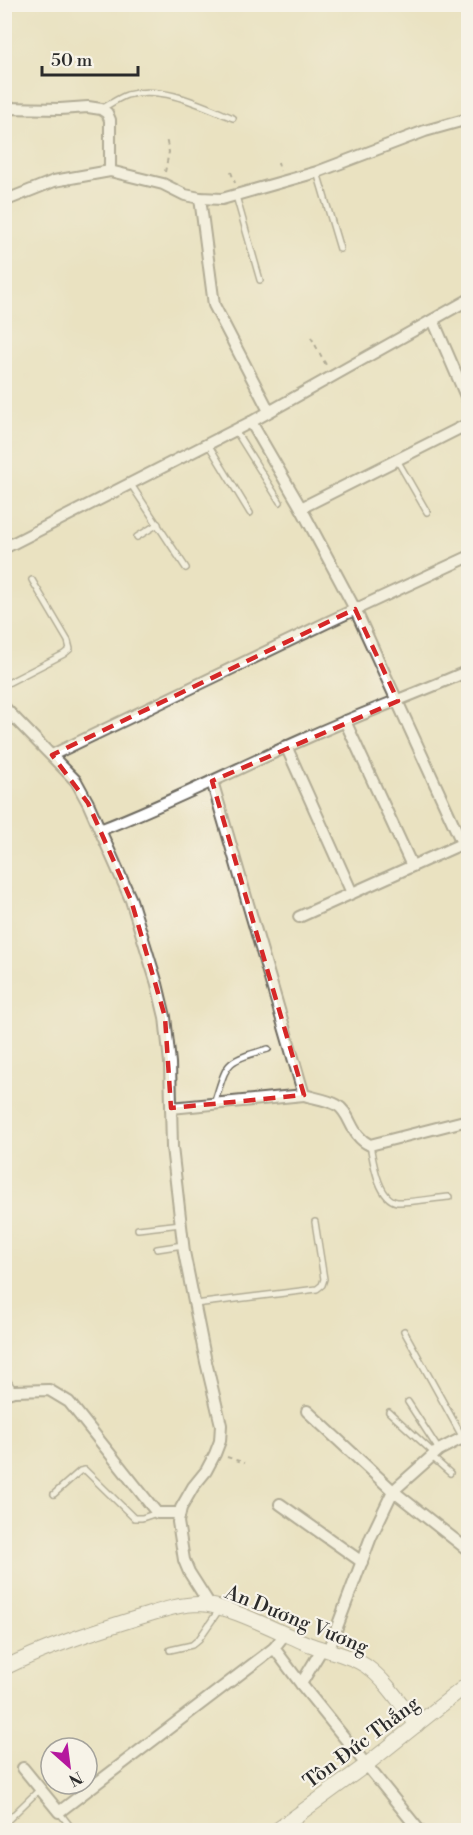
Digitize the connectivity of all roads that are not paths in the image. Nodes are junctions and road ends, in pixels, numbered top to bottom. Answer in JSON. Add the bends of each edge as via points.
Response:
{"nodes":[{"id":1,"x":4,"y":108,"type":"edge"},
{"id":2,"x":102,"y":109,"type":"junction"},
{"id":3,"x":233,"y":118,"type":"dead end"},
{"id":4,"x":468,"y":119,"type":"edge"},
{"id":5,"x":110,"y":171,"type":"junction"},
{"id":6,"x":317,"y":172,"type":"junction"},
{"id":7,"x":236,"y":195,"type":"junction"},
{"id":8,"x":200,"y":198,"type":"junction"},
{"id":9,"x":4,"y":201,"type":"edge"},
{"id":10,"x":340,"y":249,"type":"dead end"},
{"id":11,"x":260,"y":280,"type":"dead end"},
{"id":12,"x":468,"y":300,"type":"edge"},
{"id":13,"x":433,"y":320,"type":"junction"},
{"id":14,"x":468,"y":401,"type":"edge"},
{"id":15,"x":269,"y":411,"type":"junction"},
{"id":16,"x":251,"y":423,"type":"junction"},
{"id":17,"x":468,"y":424,"type":"edge"},
{"id":18,"x":235,"y":430,"type":"junction"},
{"id":19,"x":208,"y":444,"type":"junction"},
{"id":20,"x":397,"y":459,"type":"junction"},
{"id":21,"x":130,"y":483,"type":"junction"},
{"id":22,"x":279,"y":502,"type":"dead end"},
{"id":23,"x":301,"y":508,"type":"junction"},
{"id":24,"x":426,"y":512,"type":"dead end"},
{"id":25,"x":250,"y":513,"type":"dead end"},
{"id":26,"x":158,"y":524,"type":"junction"},
{"id":27,"x":137,"y":537,"type":"dead end"},
{"id":28,"x":4,"y":548,"type":"edge"},
{"id":29,"x":468,"y":557,"type":"edge"},
{"id":30,"x":186,"y":568,"type":"dead end"},
{"id":31,"x":32,"y":580,"type":"dead end"},
{"id":32,"x":355,"y":609,"type":"junction"},
{"id":33,"x":468,"y":670,"type":"edge"},
{"id":34,"x":4,"y":685,"type":"edge"},
{"id":35,"x":398,"y":701,"type":"junction"},
{"id":36,"x":4,"y":707,"type":"edge"},
{"id":37,"x":345,"y":720,"type":"junction"},
{"id":38,"x":286,"y":746,"type":"junction"},
{"id":39,"x":52,"y":755,"type":"junction"},
{"id":40,"x":212,"y":781,"type":"junction"},
{"id":41,"x":100,"y":830,"type":"junction"},
{"id":42,"x":466,"y":842,"type":"edge"},
{"id":43,"x":468,"y":856,"type":"edge"},
{"id":44,"x":411,"y":866,"type":"junction"},
{"id":45,"x":352,"y":893,"type":"junction"},
{"id":46,"x":299,"y":917,"type":"dead end"},
{"id":47,"x":268,"y":1049,"type":"dead end"},
{"id":48,"x":304,"y":1095,"type":"junction"},
{"id":49,"x":214,"y":1104,"type":"junction"},
{"id":50,"x":171,"y":1108,"type":"junction"},
{"id":51,"x":468,"y":1120,"type":"edge"},
{"id":52,"x":370,"y":1145,"type":"junction"},
{"id":53,"x":449,"y":1197,"type":"dead end"},
{"id":54,"x":315,"y":1222,"type":"dead end"},
{"id":55,"x":181,"y":1224,"type":"junction"},
{"id":56,"x":138,"y":1229,"type":"dead end"},
{"id":57,"x":183,"y":1245,"type":"junction"},
{"id":58,"x":158,"y":1249,"type":"dead end"},
{"id":59,"x":194,"y":1304,"type":"junction"},
{"id":60,"x":404,"y":1331,"type":"dead end"},
{"id":61,"x":4,"y":1375,"type":"edge"},
{"id":62,"x":9,"y":1393,"type":"edge"},
{"id":63,"x":408,"y":1402,"type":"dead end"},
{"id":64,"x":307,"y":1411,"type":"dead end"},
{"id":65,"x":389,"y":1412,"type":"dead end"},
{"id":66,"x":465,"y":1440,"type":"edge"},
{"id":67,"x":435,"y":1454,"type":"junction"},
{"id":68,"x":450,"y":1473,"type":"dead end"},
{"id":69,"x":393,"y":1491,"type":"junction"},
{"id":70,"x":54,"y":1494,"type":"dead end"},
{"id":71,"x":280,"y":1504,"type":"dead end"},
{"id":72,"x":157,"y":1513,"type":"junction"},
{"id":73,"x":179,"y":1513,"type":"junction"},
{"id":74,"x":468,"y":1550,"type":"edge"},
{"id":75,"x":362,"y":1562,"type":"junction"},
{"id":76,"x":215,"y":1607,"type":"junction"},
{"id":77,"x":285,"y":1634,"type":"junction"},
{"id":78,"x":274,"y":1648,"type":"junction"},
{"id":79,"x":170,"y":1650,"type":"dead end"},
{"id":80,"x":325,"y":1650,"type":"junction"},
{"id":81,"x":4,"y":1668,"type":"edge"},
{"id":82,"x":301,"y":1684,"type":"junction"},
{"id":83,"x":468,"y":1684,"type":"edge"},
{"id":84,"x":417,"y":1725,"type":"junction"},
{"id":85,"x":366,"y":1765,"type":"junction"},
{"id":86,"x":23,"y":1768,"type":"dead end"},
{"id":87,"x":39,"y":1788,"type":"edge"},
{"id":88,"x":39,"y":1790,"type":"edge"},
{"id":89,"x":46,"y":1796,"type":"edge"},
{"id":90,"x":59,"y":1812,"type":"junction"},
{"id":91,"x":4,"y":1824,"type":"edge"},
{"id":92,"x":73,"y":1830,"type":"edge"},
{"id":93,"x":277,"y":1830,"type":"edge"},
{"id":94,"x":419,"y":1830,"type":"edge"}],
"edges":[{"from":1,"to":2,"type":"street"},
{"from":2,"to":3,"type":"lane","via":[[126,96],[145,93],[178,96]]},
{"from":2,"to":5,"type":"street","via":[[110,120]]},
{"from":4,"to":6,"type":"street"},
{"from":5,"to":8,"type":"street"},
{"from":5,"to":9,"type":"street","via":[[54,181]]},
{"from":6,"to":7,"type":"street"},
{"from":6,"to":10,"type":"lane"},
{"from":7,"to":8,"type":"street"},
{"from":7,"to":11,"type":"lane"},
{"from":8,"to":15,"type":"street","via":[[214,304]]},
{"from":12,"to":13,"type":"street"},
{"from":13,"to":14,"type":"street"},
{"from":13,"to":15,"type":"street"},
{"from":15,"to":16,"type":"street"},
{"from":16,"to":18,"type":"street"},
{"from":16,"to":23,"type":"street"},
{"from":17,"to":20,"type":"street"},
{"from":18,"to":19,"type":"street"},
{"from":18,"to":22,"type":"lane"},
{"from":19,"to":21,"type":"street"},
{"from":19,"to":25,"type":"lane"},
{"from":20,"to":23,"type":"street"},
{"from":20,"to":24,"type":"lane"},
{"from":21,"to":26,"type":"lane"},
{"from":21,"to":28,"type":"street"},
{"from":23,"to":32,"type":"street"},
{"from":26,"to":27,"type":"lane"},
{"from":26,"to":30,"type":"lane"},
{"from":29,"to":32,"type":"street"},
{"from":31,"to":34,"type":"lane","via":[[70,649]]},
{"from":32,"to":35,"type":"street"},
{"from":32,"to":39,"type":"street"},
{"from":33,"to":35,"type":"street"},
{"from":35,"to":37,"type":"street"},
{"from":35,"to":42,"type":"street"},
{"from":36,"to":39,"type":"street"},
{"from":37,"to":38,"type":"street"},
{"from":37,"to":44,"type":"street"},
{"from":38,"to":40,"type":"street"},
{"from":38,"to":45,"type":"street"},
{"from":39,"to":41,"type":"street","via":[[76,781]]},
{"from":40,"to":41,"type":"street"},
{"from":40,"to":48,"type":"street"},
{"from":41,"to":50,"type":"street","via":[[131,900],[157,984],[165,1017]]},
{"from":42,"to":43,"type":"street"},
{"from":42,"to":44,"type":"street"},
{"from":44,"to":45,"type":"street"},
{"from":45,"to":46,"type":"street"},
{"from":47,"to":49,"type":"lane","via":[[230,1063]]},
{"from":48,"to":49,"type":"street"},
{"from":48,"to":52,"type":"street","via":[[336,1104],[356,1134]]},
{"from":49,"to":50,"type":"street"},
{"from":50,"to":55,"type":"street"},
{"from":51,"to":52,"type":"street"},
{"from":52,"to":53,"type":"lane","via":[[376,1175],[386,1195],[396,1202]]},
{"from":54,"to":59,"type":"lane","via":[[324,1279],[317,1290]]},
{"from":55,"to":56,"type":"lane"},
{"from":55,"to":57,"type":"street"},
{"from":57,"to":58,"type":"lane"},
{"from":57,"to":59,"type":"street"},
{"from":59,"to":73,"type":"street","via":[[221,1425],[220,1441]]},
{"from":60,"to":66,"type":"lane"},
{"from":61,"to":62,"type":"lane"},
{"from":62,"to":72,"type":"street","via":[[50,1390],[69,1402]]},
{"from":63,"to":67,"type":"lane"},
{"from":64,"to":69,"type":"street"},
{"from":65,"to":67,"type":"lane"},
{"from":66,"to":67,"type":"street"},
{"from":67,"to":68,"type":"lane"},
{"from":67,"to":69,"type":"street"},
{"from":69,"to":74,"type":"street"},
{"from":69,"to":75,"type":"street"},
{"from":70,"to":72,"type":"lane","via":[[85,1470],[134,1518]]},
{"from":71,"to":75,"type":"street"},
{"from":72,"to":73,"type":"street"},
{"from":73,"to":76,"type":"street","via":[[184,1560]]},
{"from":75,"to":80,"type":"street"},
{"from":76,"to":77,"type":"street","name":"An Dương Vương"},
{"from":76,"to":79,"type":"lane","via":[[199,1640]]},
{"from":76,"to":81,"type":"street","name":"An Dương Vương","via":[[189,1605],[168,1609],[105,1628]]},
{"from":77,"to":78,"type":"street"},
{"from":77,"to":80,"type":"street","name":"An Dương Vương"},
{"from":78,"to":82,"type":"street"},
{"from":78,"to":90,"type":"street"},
{"from":80,"to":82,"type":"street"},
{"from":80,"to":84,"type":"street","name":"An Dương Vương","via":[[368,1667]]},
{"from":82,"to":85,"type":"street"},
{"from":83,"to":84,"type":"street","name":"Tôn Đức Thắng"},
{"from":84,"to":85,"type":"street","name":"Tôn Đức Thắng"},
{"from":85,"to":93,"type":"street","name":"Tôn Đức Thắng"},
{"from":85,"to":94,"type":"street"},
{"from":86,"to":87,"type":"street"},
{"from":88,"to":91,"type":"lane"},
{"from":89,"to":90,"type":"street"},
{"from":90,"to":92,"type":"lane"}]}
